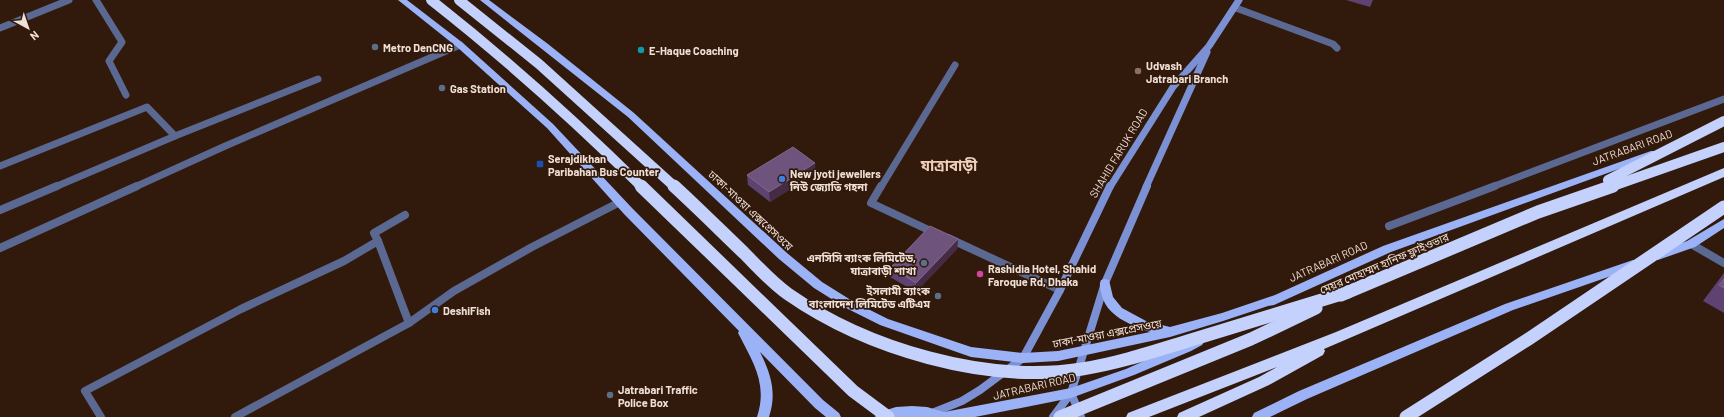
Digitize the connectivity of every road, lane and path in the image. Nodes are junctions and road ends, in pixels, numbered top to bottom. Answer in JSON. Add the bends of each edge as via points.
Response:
{"nodes":[{"id":1,"x":69,"y":0,"type":"edge"},
{"id":2,"x":96,"y":0,"type":"edge"},
{"id":3,"x":402,"y":0,"type":"edge"},
{"id":4,"x":431,"y":0,"type":"edge"},
{"id":5,"x":459,"y":0,"type":"edge"},
{"id":6,"x":484,"y":0,"type":"edge"},
{"id":7,"x":1239,"y":0,"type":"edge"},
{"id":8,"x":1236,"y":8,"type":"junction"},
{"id":9,"x":0,"y":28,"type":"edge"},
{"id":10,"x":460,"y":45,"type":"junction"},
{"id":11,"x":1209,"y":46,"type":"junction"},
{"id":12,"x":1337,"y":48,"type":"dead end"},
{"id":13,"x":955,"y":65,"type":"dead end"},
{"id":14,"x":318,"y":80,"type":"dead end"},
{"id":15,"x":126,"y":94,"type":"dead end"},
{"id":16,"x":1724,"y":99,"type":"edge"},
{"id":17,"x":1724,"y":121,"type":"edge"},
{"id":18,"x":1724,"y":127,"type":"edge"},
{"id":19,"x":175,"y":136,"type":"junction"},
{"id":20,"x":1724,"y":147,"type":"edge"},
{"id":21,"x":0,"y":166,"type":"edge"},
{"id":22,"x":1724,"y":172,"type":"edge"},
{"id":23,"x":620,"y":202,"type":"junction"},
{"id":24,"x":1724,"y":207,"type":"edge"},
{"id":25,"x":0,"y":210,"type":"edge"},
{"id":26,"x":1538,"y":212,"type":"junction"},
{"id":27,"x":405,"y":214,"type":"dead end"},
{"id":28,"x":1724,"y":223,"type":"edge"},
{"id":29,"x":1389,"y":226,"type":"dead end"},
{"id":30,"x":378,"y":242,"type":"junction"},
{"id":31,"x":1690,"y":244,"type":"junction"},
{"id":32,"x":0,"y":248,"type":"edge"},
{"id":33,"x":1724,"y":263,"type":"edge"},
{"id":34,"x":1106,"y":283,"type":"junction"},
{"id":35,"x":1060,"y":290,"type":"junction"},
{"id":36,"x":1348,"y":292,"type":"junction"},
{"id":37,"x":1274,"y":299,"type":"junction"},
{"id":38,"x":409,"y":323,"type":"junction"},
{"id":39,"x":739,"y":323,"type":"junction"},
{"id":40,"x":1170,"y":332,"type":"junction"},
{"id":41,"x":1341,"y":336,"type":"junction"},
{"id":42,"x":1085,"y":351,"type":"junction"},
{"id":43,"x":1023,"y":358,"type":"junction"},
{"id":44,"x":1071,"y":393,"type":"junction"},
{"id":45,"x":940,"y":416,"type":"edge"},
{"id":46,"x":101,"y":417,"type":"edge"},
{"id":47,"x":235,"y":417,"type":"edge"},
{"id":48,"x":762,"y":417,"type":"edge"},
{"id":49,"x":835,"y":417,"type":"edge"},
{"id":50,"x":880,"y":417,"type":"edge"},
{"id":51,"x":888,"y":417,"type":"edge"},
{"id":52,"x":1053,"y":417,"type":"edge"},
{"id":53,"x":1060,"y":417,"type":"edge"},
{"id":54,"x":1081,"y":417,"type":"edge"},
{"id":55,"x":1133,"y":417,"type":"edge"},
{"id":56,"x":1184,"y":417,"type":"edge"},
{"id":57,"x":1258,"y":417,"type":"edge"},
{"id":58,"x":1406,"y":417,"type":"edge"}],
"edges":[{"from":1,"to":9,"type":"street"},
{"from":2,"to":15,"type":"street","via":[[122,42],[121,47],[112,53],[109,61]]},
{"from":3,"to":10,"type":"main road"},
{"from":4,"to":51,"type":"highway","bridge":true,"via":[[571,118],[853,391]]},
{"from":5,"to":36,"type":"highway","bridge":true,"via":[[522,49],[587,107],[786,292],[856,332],[894,347],[942,361],[994,369],[1064,371],[1110,365]]},
{"from":6,"to":43,"type":"main road","name":"ঢাকা-মাওয়া এক্সপ্রেসওয়ে","via":[[631,115],[818,285],[884,322],[926,338],[971,352]]},
{"from":7,"to":8,"type":"main road","name":"SHAHID FARUK ROAD"},
{"from":8,"to":11,"type":"main road","name":"SHAHID FARUK ROAD"},
{"from":8,"to":12,"type":"street","via":[[1334,44]]},
{"from":10,"to":23,"type":"main road","via":[[550,126]]},
{"from":10,"to":32,"type":"street","via":[[223,147]]},
{"from":11,"to":34,"type":"main road","name":"SHAHID FARUK ROAD"},
{"from":11,"to":35,"type":"main road","name":"SHAHID FARUK ROAD","via":[[1173,87],[1110,186]]},
{"from":13,"to":35,"type":"street","via":[[871,203]]},
{"from":14,"to":19,"type":"street"},
{"from":16,"to":29,"type":"street"},
{"from":17,"to":26,"type":"highway","bridge":true,"via":[[1626,172]]},
{"from":18,"to":37,"type":"main road","name":"JATRABARI ROAD","via":[[1387,250]]},
{"from":19,"to":21,"type":"street","via":[[146,107]]},
{"from":19,"to":25,"type":"street"},
{"from":20,"to":26,"type":"highway","name":"মেয়র মোহাম্মদ হানিফ ফ্লাইওভার","bridge":true},
{"from":22,"to":41,"type":"highway"},
{"from":23,"to":38,"type":"street","via":[[454,291]]},
{"from":23,"to":39,"type":"main road"},
{"from":24,"to":58,"type":"highway","bridge":true,"via":[[1527,340]]},
{"from":26,"to":36,"type":"highway","name":"মেয়র মোহাম্মদ হানিফ ফ্লাইওভার","bridge":true},
{"from":27,"to":30,"type":"street","via":[[374,233]]},
{"from":28,"to":31,"type":"main road"},
{"from":30,"to":38,"type":"street"},
{"from":30,"to":46,"type":"street","via":[[344,261],[241,309],[85,391]]},
{"from":31,"to":33,"type":"street"},
{"from":31,"to":57,"type":"main road","via":[[1509,308],[1303,394]]},
{"from":34,"to":40,"type":"main road","via":[[1108,299],[1129,319]]},
{"from":34,"to":42,"type":"main road","name":"SHAHID FARUK ROAD"},
{"from":35,"to":43,"type":"main road","name":"SHAHID FARUK ROAD"},
{"from":36,"to":53,"type":"highway","name":"মেয়র মোহাম্মদ হানিফ ফ্লাইওভার","bridge":true,"via":[[1251,339]]},
{"from":37,"to":40,"type":"main road","name":"ঢাকা-মাওয়া এক্সপ্রেসওয়ে"},
{"from":37,"to":44,"type":"main road","name":"JATRABARI ROAD","via":[[1187,348]]},
{"from":38,"to":47,"type":"street"},
{"from":39,"to":48,"type":"main road","via":[[756,355],[767,384],[766,410]]},
{"from":39,"to":49,"type":"main road"},
{"from":40,"to":42,"type":"main road","name":"ঢাকা-মাওয়া এক্সপ্রেসওয়ে"},
{"from":41,"to":55,"type":"highway"},
{"from":41,"to":56,"type":"highway","via":[[1304,360],[1264,381]]},
{"from":42,"to":43,"type":"main road","name":"ঢাকা-মাওয়া এক্সপ্রেসওয়ে"},
{"from":42,"to":44,"type":"main road","name":"SHAHID FARUK ROAD"},
{"from":43,"to":45,"type":"main road","name":"SHAHID FARUK ROAD"},
{"from":44,"to":45,"type":"main road","name":"JATRABARI ROAD","via":[[1009,406]]},
{"from":44,"to":52,"type":"main road","name":"SHAHID FARUK ROAD"},
{"from":44,"to":54,"type":"main road"},
{"from":45,"to":50,"type":"main road","name":"JATRABARI ROAD","via":[[904,411]]}]}
